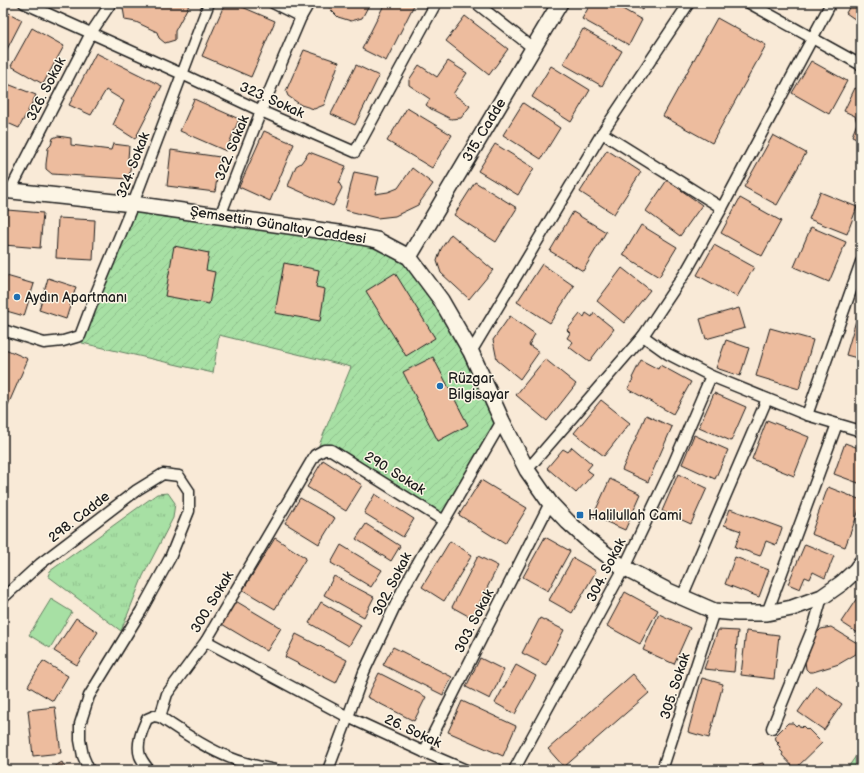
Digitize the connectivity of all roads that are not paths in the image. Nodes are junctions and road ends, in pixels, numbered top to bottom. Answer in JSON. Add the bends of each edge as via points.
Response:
{"nodes":[{"id":1,"x":24,"y":3,"type":"edge"},
{"id":2,"x":111,"y":3,"type":"edge"},
{"id":3,"x":209,"y":3,"type":"edge"},
{"id":4,"x":273,"y":3,"type":"edge"},
{"id":5,"x":309,"y":3,"type":"edge"},
{"id":6,"x":436,"y":3,"type":"edge"},
{"id":7,"x":476,"y":3,"type":"edge"},
{"id":8,"x":560,"y":3,"type":"edge"},
{"id":9,"x":689,"y":3,"type":"edge"},
{"id":10,"x":749,"y":3,"type":"edge"},
{"id":11,"x":831,"y":3,"type":"edge"},
{"id":12,"x":302,"y":17,"type":"junction"},
{"id":13,"x":91,"y":33,"type":"junction"},
{"id":14,"x":813,"y":39,"type":"junction"},
{"id":15,"x":533,"y":48,"type":"junction"},
{"id":16,"x":861,"y":65,"type":"edge"},
{"id":17,"x":182,"y":74,"type":"junction"},
{"id":18,"x":261,"y":112,"type":"junction"},
{"id":19,"x":602,"y":133,"type":"junction"},
{"id":20,"x":7,"y":190,"type":"edge"},
{"id":21,"x":133,"y":204,"type":"junction"},
{"id":22,"x":722,"y":208,"type":"junction"},
{"id":23,"x":220,"y":216,"type":"junction"},
{"id":24,"x":409,"y":257,"type":"junction"},
{"id":25,"x":861,"y":262,"type":"edge"},
{"id":26,"x":3,"y":330,"type":"edge"},
{"id":27,"x":643,"y":336,"type":"junction"},
{"id":28,"x":471,"y":352,"type":"junction"},
{"id":29,"x":711,"y":376,"type":"junction"},
{"id":30,"x":767,"y":399,"type":"junction"},
{"id":31,"x":807,"y":415,"type":"junction"},
{"id":32,"x":502,"y":421,"type":"junction"},
{"id":33,"x":837,"y":424,"type":"junction"},
{"id":34,"x":861,"y":431,"type":"edge"},
{"id":35,"x":331,"y":450,"type":"joint"},
{"id":36,"x":527,"y":470,"type":"junction"},
{"id":37,"x":550,"y":503,"type":"junction"},
{"id":38,"x":444,"y":521,"type":"junction"},
{"id":39,"x":861,"y":563,"type":"edge"},
{"id":40,"x":624,"y":568,"type":"junction"},
{"id":41,"x":682,"y":597,"type":"junction"},
{"id":42,"x":822,"y":597,"type":"junction"},
{"id":43,"x":3,"y":598,"type":"edge"},
{"id":44,"x":714,"y":611,"type":"junction"},
{"id":45,"x":767,"y":612,"type":"junction"},
{"id":46,"x":206,"y":641,"type":"junction"},
{"id":47,"x":160,"y":717,"type":"junction"},
{"id":48,"x":348,"y":717,"type":"junction"},
{"id":49,"x":772,"y":728,"type":"dead end"},
{"id":50,"x":424,"y":752,"type":"junction"},
{"id":51,"x":89,"y":770,"type":"edge"},
{"id":52,"x":149,"y":770,"type":"edge"},
{"id":53,"x":276,"y":770,"type":"edge"},
{"id":54,"x":328,"y":770,"type":"edge"},
{"id":55,"x":466,"y":770,"type":"edge"},
{"id":56,"x":514,"y":770,"type":"edge"},
{"id":57,"x":662,"y":770,"type":"edge"}],
"edges":[{"from":1,"to":13,"type":"street","name":"323. Sokak"},
{"from":2,"to":13,"type":"street","name":"326. Sokak"},
{"from":3,"to":17,"type":"street","name":"324. Sokak"},
{"from":4,"to":12,"type":"street"},
{"from":5,"to":12,"type":"street","name":"322. Sokak"},
{"from":6,"to":18,"type":"street","name":"323. Sokak","via":[[355,152]]},
{"from":7,"to":15,"type":"street"},
{"from":8,"to":15,"type":"street","name":"315. Cadde"},
{"from":9,"to":19,"type":"street"},
{"from":10,"to":14,"type":"street"},
{"from":11,"to":14,"type":"street"},
{"from":12,"to":18,"type":"street","name":"322. Sokak"},
{"from":13,"to":17,"type":"street","name":"323. Sokak"},
{"from":13,"to":20,"type":"street","name":"326. Sokak"},
{"from":14,"to":16,"type":"street"},
{"from":14,"to":22,"type":"street"},
{"from":15,"to":24,"type":"street","name":"315. Cadde"},
{"from":17,"to":18,"type":"street","name":"323. Sokak"},
{"from":17,"to":21,"type":"street","name":"324. Sokak"},
{"from":18,"to":23,"type":"street","name":"322. Sokak"},
{"from":19,"to":22,"type":"street"},
{"from":19,"to":28,"type":"street"},
{"from":20,"to":21,"type":"street","name":"Şemsettin Günaltay Caddesi"},
{"from":21,"to":23,"type":"street","name":"Şemsettin Günaltay Caddesi"},
{"from":21,"to":26,"type":"street","name":"324. Sokak","via":[[80,336],[44,343]]},
{"from":22,"to":27,"type":"street","via":[[687,270]]},
{"from":23,"to":24,"type":"street","name":"Şemsettin Günaltay Caddesi","via":[[377,240]]},
{"from":24,"to":28,"type":"street","name":"Şemsettin Günaltay Caddesi","via":[[441,300]]},
{"from":25,"to":31,"type":"street"},
{"from":27,"to":29,"type":"street","via":[[668,354]]},
{"from":27,"to":36,"type":"street"},
{"from":28,"to":32,"type":"street","name":"Şemsettin Günaltay Caddesi"},
{"from":29,"to":30,"type":"street"},
{"from":29,"to":40,"type":"street","name":"304. Sokak","via":[[672,467]]},
{"from":30,"to":31,"type":"street"},
{"from":30,"to":41,"type":"street"},
{"from":31,"to":33,"type":"street"},
{"from":32,"to":36,"type":"street","name":"Şemsettin Günaltay Caddesi"},
{"from":32,"to":38,"type":"street","name":"302. Sokak"},
{"from":33,"to":34,"type":"street"},
{"from":33,"to":45,"type":"street"},
{"from":35,"to":38,"type":"street","name":"290. Sokak"},
{"from":35,"to":46,"type":"street","name":"300. Sokak","via":[[324,450],[315,455]]},
{"from":36,"to":37,"type":"street","name":"Şemsettin Günaltay Caddesi"},
{"from":37,"to":40,"type":"street","name":"Şemsettin Günaltay Caddesi","via":[[590,542]]},
{"from":37,"to":50,"type":"street","name":"303. Sokak"},
{"from":38,"to":48,"type":"street","name":"302. Sokak","via":[[402,591],[364,672]]},
{"from":39,"to":42,"type":"street","name":"Şemsettin Günaltay Caddesi","via":[[842,583]]},
{"from":40,"to":41,"type":"street","name":"Şemsettin Günaltay Caddesi"},
{"from":40,"to":56,"type":"street","name":"304. Sokak"},
{"from":41,"to":44,"type":"street","name":"Şemsettin Günaltay Caddesi"},
{"from":42,"to":45,"type":"street","name":"Şemsettin Günaltay Caddesi","via":[[792,608]]},
{"from":42,"to":49,"type":"street","via":[[814,625]]},
{"from":43,"to":51,"type":"street","name":"298. Cadde","via":[[40,564],[137,490],[163,474],[179,476],[189,491],[189,511],[170,558],[89,696],[80,724],[83,756]]},
{"from":44,"to":45,"type":"street","name":"Şemsettin Günaltay Caddesi"},
{"from":44,"to":57,"type":"street","name":"305. Sokak"},
{"from":46,"to":47,"type":"street","name":"300. Sokak","via":[[167,694]]},
{"from":46,"to":48,"type":"street","name":"26. Sokak"},
{"from":47,"to":52,"type":"street","via":[[147,719],[138,744],[140,757]]},
{"from":47,"to":53,"type":"street","via":[[199,742],[231,758]]},
{"from":48,"to":50,"type":"street","name":"26. Sokak"},
{"from":48,"to":54,"type":"street","name":"302. Sokak"},
{"from":50,"to":55,"type":"street","name":"26. Sokak"}]}
